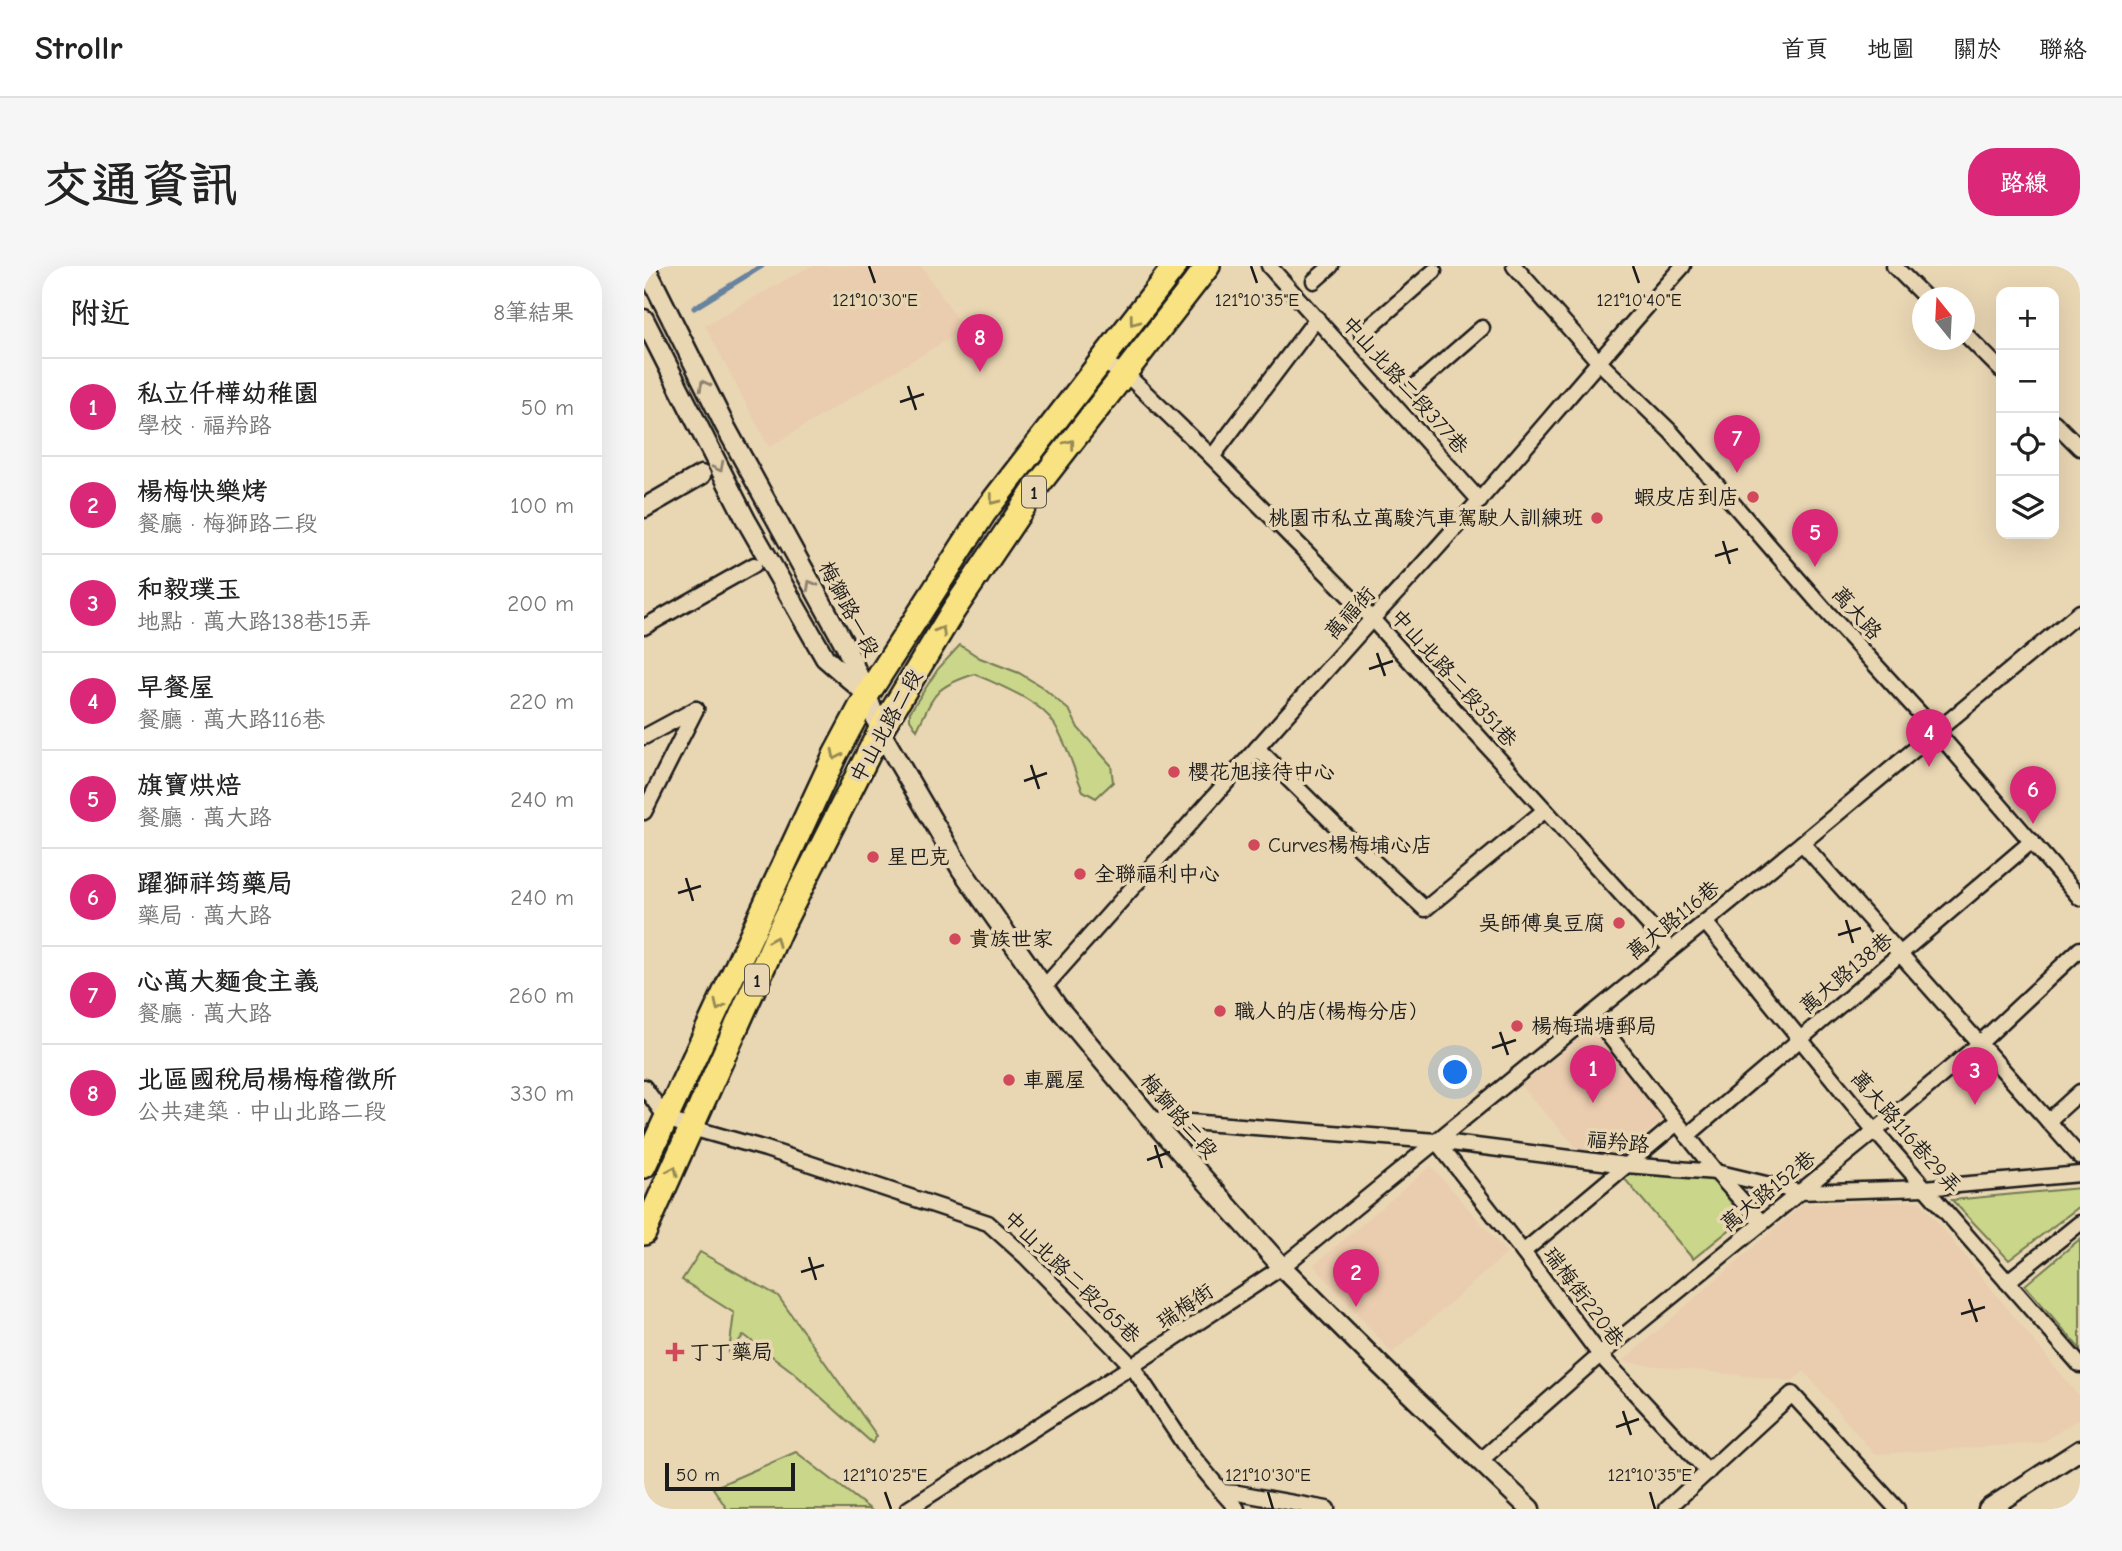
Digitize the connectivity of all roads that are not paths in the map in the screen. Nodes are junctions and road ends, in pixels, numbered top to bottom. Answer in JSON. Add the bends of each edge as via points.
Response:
{"nodes":[{"id":1,"x":645,"y":266,"type":"edge"},
{"id":2,"x":1175,"y":266,"type":"edge"},
{"id":3,"x":1208,"y":266,"type":"edge"},
{"id":4,"x":1269,"y":266,"type":"edge"},
{"id":5,"x":1331,"y":266,"type":"edge"},
{"id":6,"x":1514,"y":266,"type":"edge"},
{"id":7,"x":1683,"y":266,"type":"edge"},
{"id":8,"x":1894,"y":266,"type":"edge"},
{"id":9,"x":1434,"y":271,"type":"dead end"},
{"id":10,"x":1314,"y":281,"type":"dead end"},
{"id":11,"x":1915,"y":287,"type":"edge"},
{"id":12,"x":1317,"y":318,"type":"junction"},
{"id":13,"x":644,"y":319,"type":"edge"},
{"id":14,"x":1482,"y":328,"type":"dead end"},
{"id":15,"x":1362,"y":334,"type":"dead end"},
{"id":16,"x":1975,"y":344,"type":"edge"},
{"id":17,"x":1598,"y":360,"type":"junction"},
{"id":18,"x":1102,"y":363,"type":"junction"},
{"id":19,"x":1996,"y":365,"type":"edge"},
{"id":20,"x":1125,"y":373,"type":"junction"},
{"id":21,"x":1414,"y":387,"type":"dead end"},
{"id":22,"x":2059,"y":427,"type":"edge"},
{"id":23,"x":2080,"y":448,"type":"edge"},
{"id":24,"x":1212,"y":457,"type":"junction"},
{"id":25,"x":701,"y":475,"type":"dead end"},
{"id":26,"x":1480,"y":501,"type":"junction"},
{"id":27,"x":644,"y":508,"type":"edge"},
{"id":28,"x":754,"y":565,"type":"dead end"},
{"id":29,"x":2080,"y":612,"type":"edge"},
{"id":30,"x":1372,"y":619,"type":"junction"},
{"id":31,"x":644,"y":627,"type":"edge"},
{"id":32,"x":867,"y":695,"type":"junction"},
{"id":33,"x":880,"y":731,"type":"junction"},
{"id":34,"x":1936,"y":731,"type":"junction"},
{"id":35,"x":644,"y":737,"type":"edge"},
{"id":36,"x":1257,"y":748,"type":"junction"},
{"id":37,"x":1545,"y":810,"type":"junction"},
{"id":38,"x":644,"y":812,"type":"edge"},
{"id":39,"x":2032,"y":841,"type":"junction"},
{"id":40,"x":1802,"y":843,"type":"junction"},
{"id":41,"x":2080,"y":898,"type":"edge"},
{"id":42,"x":1705,"y":922,"type":"junction"},
{"id":43,"x":1671,"y":949,"type":"junction"},
{"id":44,"x":2080,"y":949,"type":"edge"},
{"id":45,"x":1901,"y":954,"type":"junction"},
{"id":46,"x":1045,"y":986,"type":"junction"},
{"id":47,"x":1592,"y":1014,"type":"junction"},
{"id":48,"x":1799,"y":1039,"type":"junction"},
{"id":49,"x":1979,"y":1044,"type":"junction"},
{"id":50,"x":644,"y":1087,"type":"edge"},
{"id":51,"x":2080,"y":1093,"type":"edge"},
{"id":52,"x":667,"y":1119,"type":"junction"},
{"id":53,"x":1151,"y":1119,"type":"junction"},
{"id":54,"x":2048,"y":1121,"type":"junction"},
{"id":55,"x":1677,"y":1123,"type":"junction"},
{"id":56,"x":692,"y":1128,"type":"junction"},
{"id":57,"x":1875,"y":1131,"type":"junction"},
{"id":58,"x":1687,"y":1136,"type":"junction"},
{"id":59,"x":1436,"y":1141,"type":"junction"},
{"id":60,"x":2080,"y":1157,"type":"edge"},
{"id":61,"x":644,"y":1166,"type":"edge"},
{"id":62,"x":1626,"y":1166,"type":"junction"},
{"id":63,"x":1716,"y":1172,"type":"junction"},
{"id":64,"x":2080,"y":1174,"type":"edge"},
{"id":65,"x":1925,"y":1188,"type":"junction"},
{"id":66,"x":1800,"y":1192,"type":"junction"},
{"id":67,"x":646,"y":1223,"type":"edge"},
{"id":68,"x":1762,"y":1223,"type":"junction"},
{"id":69,"x":2080,"y":1223,"type":"edge"},
{"id":70,"x":1523,"y":1252,"type":"junction"},
{"id":71,"x":1282,"y":1267,"type":"junction"},
{"id":72,"x":2007,"y":1282,"type":"junction"},
{"id":73,"x":1600,"y":1355,"type":"junction"},
{"id":74,"x":2080,"y":1365,"type":"edge"},
{"id":75,"x":1132,"y":1366,"type":"junction"},
{"id":76,"x":2080,"y":1450,"type":"edge"},
{"id":77,"x":1480,"y":1461,"type":"junction"},
{"id":78,"x":1708,"y":1472,"type":"junction"},
{"id":79,"x":1222,"y":1492,"type":"junction"},
{"id":80,"x":912,"y":1508,"type":"edge"},
{"id":81,"x":1237,"y":1509,"type":"edge"},
{"id":82,"x":1327,"y":1509,"type":"edge"},
{"id":83,"x":1530,"y":1509,"type":"edge"},
{"id":84,"x":1667,"y":1509,"type":"edge"},
{"id":85,"x":1897,"y":1509,"type":"edge"},
{"id":86,"x":1988,"y":1509,"type":"edge"}],
"edges":[{"from":32,"to":1,"type":"street","name":"梅獅路一段","one_way":true},
{"from":2,"to":18,"type":"main road","name":"中山北路二段","number":"1","one_way":true},
{"from":3,"to":20,"type":"main road","name":"中山北路二段","number":"1"},
{"from":4,"to":12,"type":"street","name":"中山北路二段377巷"},
{"from":5,"to":10,"type":"street"},
{"from":6,"to":17,"type":"street","name":"萬大路"},
{"from":7,"to":17,"type":"street","name":"萬福街"},
{"from":8,"to":11,"type":"street"},
{"from":9,"to":15,"type":"street"},
{"from":12,"to":24,"type":"street"},
{"from":12,"to":26,"type":"street","name":"中山北路二段377巷"},
{"from":13,"to":32,"type":"street","name":"梅獅路一段","one_way":true,"via":[[746,520],[825,658]]},
{"from":14,"to":21,"type":"street"},
{"from":16,"to":19,"type":"street"},
{"from":17,"to":26,"type":"street","name":"萬福街"},
{"from":17,"to":34,"type":"street","name":"萬大路","via":[[1671,432]]},
{"from":18,"to":20,"type":"street","name":"中山北路二段351巷"},
{"from":18,"to":32,"type":"main road","name":"中山北路二段","number":"1","one_way":true,"via":[[984,513]]},
{"from":20,"to":24,"type":"street","name":"中山北路二段351巷"},
{"from":33,"to":20,"type":"main road","name":"中山北路二段","number":"1","one_way":true,"via":[[1032,494]]},
{"from":22,"to":23,"type":"street"},
{"from":24,"to":30,"type":"street","name":"中山北路二段351巷"},
{"from":25,"to":27,"type":"street"},
{"from":26,"to":30,"type":"street","name":"萬福街"},
{"from":28,"to":31,"type":"street"},
{"from":29,"to":34,"type":"street","name":"萬大路116巷"},
{"from":30,"to":36,"type":"street","name":"萬福街"},
{"from":30,"to":37,"type":"street","name":"中山北路二段351巷"},
{"from":32,"to":33,"type":"street","name":"梅獅路二段"},
{"from":32,"to":52,"type":"main road","name":"中山北路二段","number":"1","one_way":true},
{"from":33,"to":46,"type":"street","name":"梅獅路二段","via":[[961,869]]},
{"from":56,"to":33,"type":"main road","name":"中山北路二段","number":"1","one_way":true,"via":[[782,925]]},
{"from":34,"to":39,"type":"street","name":"萬大路"},
{"from":34,"to":40,"type":"street","name":"萬大路116巷"},
{"from":35,"to":38,"type":"street","via":[[696,709]]},
{"from":36,"to":37,"type":"street","via":[[1425,909]]},
{"from":36,"to":46,"type":"street","name":"萬福街"},
{"from":37,"to":43,"type":"street","name":"中山北路二段351巷"},
{"from":39,"to":41,"type":"street","name":"萬大路"},
{"from":39,"to":45,"type":"street","name":"萬大路138巷"},
{"from":40,"to":42,"type":"street","name":"萬大路116巷"},
{"from":40,"to":45,"type":"street"},
{"from":42,"to":43,"type":"street","name":"萬大路116巷"},
{"from":42,"to":48,"type":"street","name":"萬大路116巷29弄"},
{"from":43,"to":47,"type":"street","name":"萬大路116巷"},
{"from":44,"to":49,"type":"street","name":"萬大路152巷"},
{"from":45,"to":48,"type":"street","name":"萬大路138巷"},
{"from":45,"to":49,"type":"street"},
{"from":46,"to":53,"type":"street","name":"梅獅路二段"},
{"from":47,"to":55,"type":"street"},
{"from":47,"to":59,"type":"street","name":"萬大路116巷"},
{"from":48,"to":57,"type":"street","name":"萬大路116巷29弄"},
{"from":48,"to":58,"type":"street","name":"萬大路138巷"},
{"from":49,"to":54,"type":"street"},
{"from":49,"to":57,"type":"street","name":"萬大路152巷"},
{"from":50,"to":52,"type":"street"},
{"from":51,"to":54,"type":"street"},
{"from":52,"to":56,"type":"street","name":"中山北路二段265巷"},
{"from":52,"to":61,"type":"main road","name":"中山北路二段","number":"1"},
{"from":53,"to":59,"type":"street","name":"福羚路"},
{"from":53,"to":71,"type":"street","name":"梅獅路二段"},
{"from":54,"to":60,"type":"street"},
{"from":55,"to":58,"type":"street"},
{"from":55,"to":62,"type":"street"},
{"from":67,"to":56,"type":"main road","name":"中山北路二段","number":"1","one_way":true},
{"from":56,"to":75,"type":"street","name":"中山北路二段265巷","via":[[988,1223]]},
{"from":57,"to":65,"type":"street","name":"萬大路116巷29弄"},
{"from":57,"to":66,"type":"street","name":"萬大路152巷"},
{"from":58,"to":63,"type":"street"},
{"from":59,"to":62,"type":"street","name":"福羚路"},
{"from":59,"to":70,"type":"street","name":"瑞梅街220巷"},
{"from":59,"to":71,"type":"street","name":"瑞梅街"},
{"from":62,"to":63,"type":"street","name":"福羚路"},
{"from":62,"to":70,"type":"street"},
{"from":63,"to":66,"type":"street","name":"福羚路"},
{"from":63,"to":68,"type":"street"},
{"from":64,"to":65,"type":"street","name":"福羚路"},
{"from":65,"to":66,"type":"street","name":"福羚路"},
{"from":65,"to":72,"type":"street","name":"萬大路116巷29弄"},
{"from":66,"to":68,"type":"street","name":"萬大路152巷"},
{"from":68,"to":73,"type":"street","name":"萬大路152巷"},
{"from":69,"to":72,"type":"street"},
{"from":70,"to":73,"type":"street","name":"瑞梅街220巷"},
{"from":71,"to":75,"type":"street","name":"瑞梅街"},
{"from":71,"to":77,"type":"street","name":"梅獅路二段"},
{"from":72,"to":74,"type":"street","name":"萬大路116巷29弄"},
{"from":73,"to":77,"type":"street","name":"萬大路152巷"},
{"from":73,"to":78,"type":"street","name":"瑞梅街220巷"},
{"from":75,"to":79,"type":"street","name":"中山北路二段265巷"},
{"from":75,"to":80,"type":"street","name":"瑞梅街"},
{"from":76,"to":86,"type":"street"},
{"from":77,"to":83,"type":"street","name":"梅獅路二段"},
{"from":78,"to":84,"type":"street"},
{"from":78,"to":85,"type":"street","via":[[1792,1394]]},
{"from":79,"to":81,"type":"street","name":"中山北路二段265巷"},
{"from":79,"to":82,"type":"street"}]}
